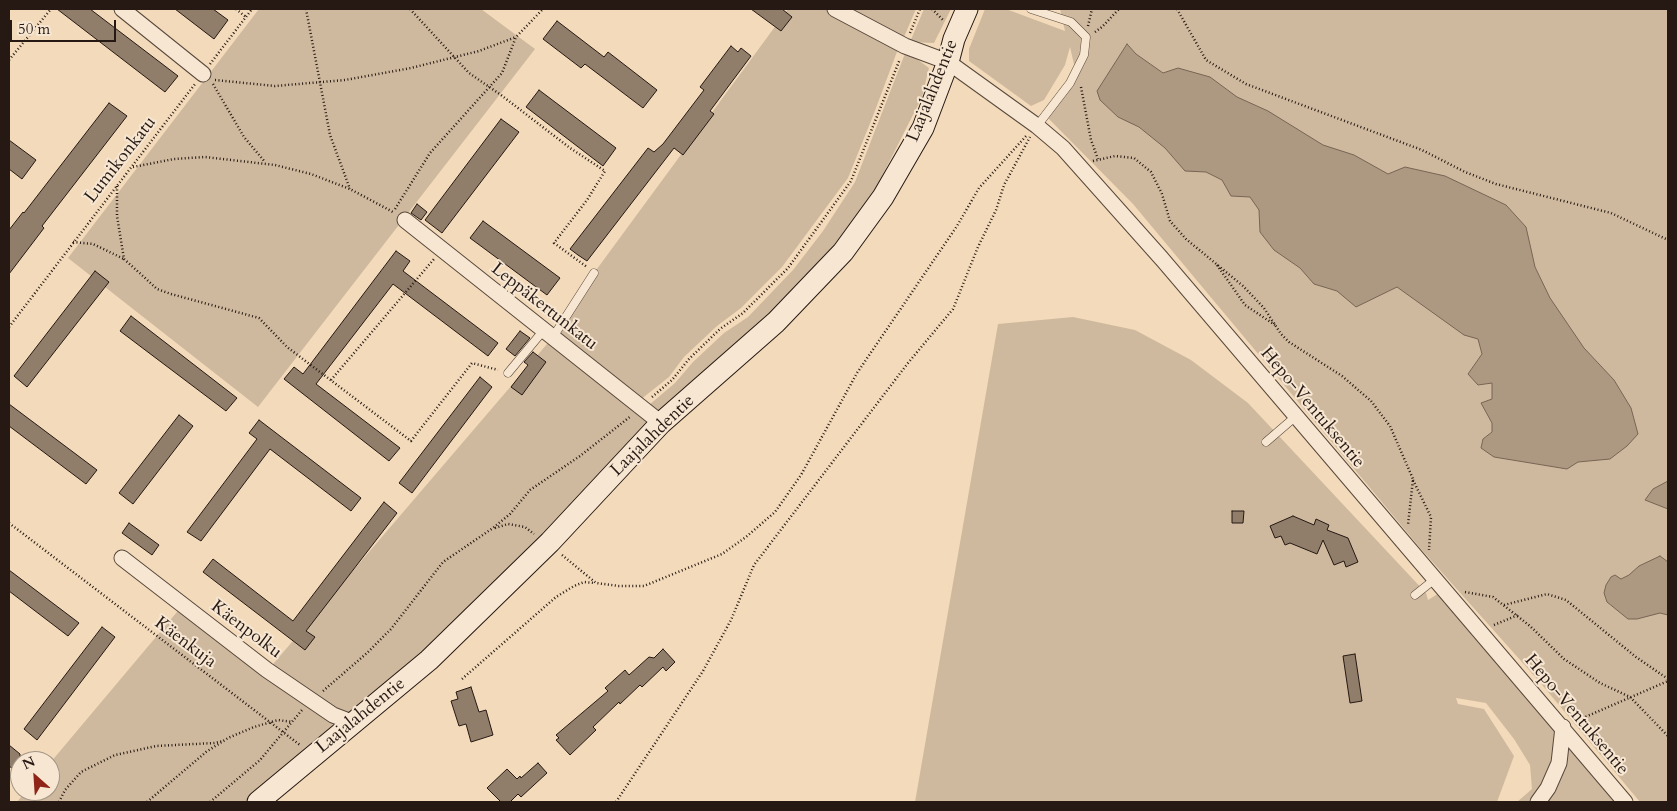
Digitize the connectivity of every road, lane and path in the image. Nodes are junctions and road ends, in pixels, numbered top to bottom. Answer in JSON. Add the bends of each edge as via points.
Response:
{"nodes":[{"id":1,"x":51,"y":9,"type":"edge"},
{"id":2,"x":122,"y":9,"type":"edge"},
{"id":3,"x":236,"y":9,"type":"edge"},
{"id":4,"x":252,"y":9,"type":"edge"},
{"id":5,"x":306,"y":9,"type":"edge"},
{"id":6,"x":410,"y":9,"type":"edge"},
{"id":7,"x":543,"y":9,"type":"edge"},
{"id":8,"x":835,"y":9,"type":"edge"},
{"id":9,"x":920,"y":9,"type":"edge"},
{"id":10,"x":967,"y":9,"type":"edge"},
{"id":11,"x":1031,"y":9,"type":"edge"},
{"id":12,"x":1119,"y":9,"type":"edge"},
{"id":13,"x":1177,"y":9,"type":"edge"},
{"id":14,"x":246,"y":17,"type":"junction"},
{"id":15,"x":1086,"y":37,"type":"junction"},
{"id":16,"x":516,"y":38,"type":"junction"},
{"id":17,"x":905,"y":46,"type":"junction"},
{"id":18,"x":452,"y":57,"type":"junction"},
{"id":19,"x":9,"y":60,"type":"edge"},
{"id":20,"x":948,"y":62,"type":"junction"},
{"id":21,"x":1080,"y":63,"type":"junction"},
{"id":22,"x":203,"y":74,"type":"junction"},
{"id":23,"x":319,"y":83,"type":"junction"},
{"id":24,"x":490,"y":87,"type":"junction"},
{"id":25,"x":1037,"y":126,"type":"junction"},
{"id":26,"x":1098,"y":160,"type":"junction"},
{"id":27,"x":266,"y":164,"type":"junction"},
{"id":28,"x":1079,"y":164,"type":"junction"},
{"id":29,"x":131,"y":167,"type":"junction"},
{"id":30,"x":117,"y":186,"type":"junction"},
{"id":31,"x":350,"y":189,"type":"junction"},
{"id":32,"x":399,"y":216,"type":"junction"},
{"id":33,"x":1668,"y":240,"type":"edge"},
{"id":34,"x":73,"y":242,"type":"junction"},
{"id":35,"x":442,"y":250,"type":"junction"},
{"id":36,"x":124,"y":259,"type":"junction"},
{"id":37,"x":1215,"y":262,"type":"junction"},
{"id":38,"x":594,"y":273,"type":"joint"},
{"id":39,"x":1276,"y":326,"type":"junction"},
{"id":40,"x":9,"y":327,"type":"edge"},
{"id":41,"x":548,"y":334,"type":"junction"},
{"id":42,"x":508,"y":373,"type":"joint"},
{"id":43,"x":331,"y":380,"type":"junction"},
{"id":44,"x":641,"y":407,"type":"junction"},
{"id":45,"x":1295,"y":417,"type":"junction"},
{"id":46,"x":661,"y":423,"type":"junction"},
{"id":47,"x":1266,"y":442,"type":"dead end"},
{"id":48,"x":1413,"y":480,"type":"junction"},
{"id":49,"x":9,"y":523,"type":"edge"},
{"id":50,"x":493,"y":528,"type":"junction"},
{"id":51,"x":550,"y":542,"type":"junction"},
{"id":52,"x":1407,"y":548,"type":"junction"},
{"id":53,"x":1429,"y":557,"type":"dead end"},
{"id":54,"x":122,"y":558,"type":"dead end"},
{"id":55,"x":596,"y":583,"type":"junction"},
{"id":56,"x":1439,"y":584,"type":"junction"},
{"id":57,"x":1415,"y":595,"type":"dead end"},
{"id":58,"x":1504,"y":605,"type":"junction"},
{"id":59,"x":1518,"y":615,"type":"junction"},
{"id":60,"x":1480,"y":632,"type":"junction"},
{"id":61,"x":462,"y":679,"type":"dead end"},
{"id":62,"x":1668,"y":680,"type":"edge"},
{"id":63,"x":1630,"y":697,"type":"junction"},
{"id":64,"x":312,"y":700,"type":"junction"},
{"id":65,"x":292,"y":722,"type":"junction"},
{"id":66,"x":354,"y":723,"type":"junction"},
{"id":67,"x":270,"y":724,"type":"junction"},
{"id":68,"x":1563,"y":727,"type":"junction"},
{"id":69,"x":282,"y":733,"type":"junction"},
{"id":70,"x":1668,"y":736,"type":"edge"},
{"id":71,"x":224,"y":741,"type":"junction"},
{"id":72,"x":314,"y":754,"type":"junction"},
{"id":73,"x":59,"y":802,"type":"edge"},
{"id":74,"x":147,"y":802,"type":"edge"},
{"id":75,"x":210,"y":802,"type":"edge"},
{"id":76,"x":258,"y":802,"type":"edge"},
{"id":77,"x":616,"y":802,"type":"edge"},
{"id":78,"x":1538,"y":802,"type":"edge"},
{"id":79,"x":1625,"y":802,"type":"edge"}],
"edges":[{"from":1,"to":19,"type":"path"},
{"from":2,"to":22,"type":"street"},
{"from":3,"to":14,"type":"path"},
{"from":4,"to":14,"type":"path","name":"Lumikonkatu"},
{"from":5,"to":23,"type":"path"},
{"from":6,"to":18,"type":"path"},
{"from":7,"to":16,"type":"path"},
{"from":8,"to":17,"type":"street","name":"Hepo-Ventuksentie"},
{"from":9,"to":17,"type":"path"},
{"from":10,"to":20,"type":"street","name":"Laajalahdentie"},
{"from":11,"to":15,"type":"lane","via":[[1071,22]]},
{"from":12,"to":15,"type":"path","via":[[1102,27]]},
{"from":13,"to":33,"type":"path","via":[[1206,60],[1246,84],[1422,150],[1496,184],[1611,213]]},
{"from":14,"to":22,"type":"path","name":"Lumikonkatu"},
{"from":15,"to":21,"type":"lane"},
{"from":16,"to":18,"type":"path"},
{"from":16,"to":24,"type":"path","via":[[502,73]]},
{"from":17,"to":20,"type":"street","name":"Hepo-Ventuksentie"},
{"from":17,"to":44,"type":"path","via":[[851,180],[788,268],[743,314],[720,329],[672,380]]},
{"from":18,"to":23,"type":"path","via":[[395,71]]},
{"from":18,"to":24,"type":"path"},
{"from":20,"to":25,"type":"street","name":"Hepo-Ventuksentie"},
{"from":20,"to":46,"type":"street","name":"Laajalahdentie","via":[[923,128],[883,197],[843,252],[776,322]]},
{"from":21,"to":25,"type":"lane","via":[[1070,83]]},
{"from":21,"to":26,"type":"path","via":[[1081,95]]},
{"from":22,"to":29,"type":"path","name":"Lumikonkatu"},
{"from":23,"to":27,"type":"path","via":[[276,86],[211,79],[244,137]]},
{"from":23,"to":31,"type":"path","via":[[330,135]]},
{"from":24,"to":32,"type":"path","via":[[430,152]]},
{"from":24,"to":38,"type":"path","via":[[605,171],[554,243]]},
{"from":25,"to":28,"type":"street","name":"Hepo-Ventuksentie"},
{"from":25,"to":55,"type":"path","via":[[979,188],[858,373],[801,475],[775,512],[722,554],[683,572],[644,586]]},
{"from":25,"to":77,"type":"path","via":[[1004,185],[953,309],[754,565],[732,620],[703,671]]},
{"from":26,"to":28,"type":"path"},
{"from":26,"to":37,"type":"path","via":[[1115,156],[1134,158],[1152,172],[1170,221],[1186,240]]},
{"from":27,"to":29,"type":"path","via":[[206,157]]},
{"from":27,"to":31,"type":"path","via":[[311,174]]},
{"from":28,"to":45,"type":"street","name":"Hepo-Ventuksentie"},
{"from":29,"to":30,"type":"path","name":"Lumikonkatu"},
{"from":30,"to":34,"type":"path","name":"Lumikonkatu"},
{"from":30,"to":36,"type":"path","via":[[117,216]]},
{"from":31,"to":32,"type":"path"},
{"from":32,"to":35,"type":"street","name":"Leppäkertunkatu"},
{"from":34,"to":36,"type":"path","via":[[93,244]]},
{"from":34,"to":40,"type":"path","name":"Lumikonkatu"},
{"from":35,"to":41,"type":"street","name":"Leppäkertunkatu"},
{"from":35,"to":43,"type":"path"},
{"from":36,"to":43,"type":"path","via":[[157,289],[259,318],[287,347]]},
{"from":37,"to":39,"type":"path","via":[[1257,300]]},
{"from":37,"to":39,"type":"path","via":[[1246,306]]},
{"from":38,"to":41,"type":"lane"},
{"from":39,"to":48,"type":"path","via":[[1289,342],[1342,376],[1371,401],[1390,426]]},
{"from":41,"to":42,"type":"lane"},
{"from":41,"to":44,"type":"street","name":"Leppäkertunkatu"},
{"from":42,"to":43,"type":"path","via":[[472,363],[411,441]]},
{"from":44,"to":46,"type":"street","name":"Leppäkertunkatu"},
{"from":44,"to":50,"type":"path","via":[[587,451],[530,490]]},
{"from":45,"to":47,"type":"lane"},
{"from":45,"to":52,"type":"street","name":"Hepo-Ventuksentie"},
{"from":46,"to":51,"type":"street","name":"Laajalahdentie"},
{"from":48,"to":52,"type":"path"},
{"from":48,"to":53,"type":"path","via":[[1431,517]]},
{"from":49,"to":67,"type":"path","name":"Käenkuja"},
{"from":50,"to":51,"type":"path","via":[[508,524],[525,527]]},
{"from":50,"to":64,"type":"path","via":[[443,562],[417,598],[373,647]]},
{"from":51,"to":55,"type":"path"},
{"from":51,"to":66,"type":"street","name":"Laajalahdentie","via":[[429,660]]},
{"from":52,"to":56,"type":"street","name":"Hepo-Ventuksentie"},
{"from":54,"to":64,"type":"street","name":"Käenpolku","via":[[267,670]]},
{"from":55,"to":61,"type":"path","via":[[579,584],[556,596]]},
{"from":56,"to":57,"type":"lane"},
{"from":56,"to":58,"type":"path","via":[[1493,597]]},
{"from":56,"to":60,"type":"street","name":"Hepo-Ventuksentie"},
{"from":58,"to":59,"type":"path"},
{"from":58,"to":62,"type":"path","via":[[1547,594],[1566,600]]},
{"from":59,"to":60,"type":"path"},
{"from":59,"to":63,"type":"path","via":[[1564,660]]},
{"from":60,"to":68,"type":"street","name":"Hepo-Ventuksentie"},
{"from":62,"to":63,"type":"path"},
{"from":63,"to":68,"type":"path"},
{"from":63,"to":70,"type":"path"},
{"from":64,"to":65,"type":"path"},
{"from":64,"to":66,"type":"street","name":"Käenpolku","via":[[333,715]]},
{"from":65,"to":67,"type":"path","via":[[278,720]]},
{"from":65,"to":69,"type":"path"},
{"from":66,"to":72,"type":"street","name":"Laajalahdentie"},
{"from":67,"to":69,"type":"path","name":"Käenkuja"},
{"from":67,"to":71,"type":"path","via":[[254,727]]},
{"from":68,"to":78,"type":"street","via":[[1559,763]]},
{"from":68,"to":79,"type":"street","name":"Hepo-Ventuksentie"},
{"from":69,"to":72,"type":"path","name":"Käenkuja"},
{"from":69,"to":75,"type":"path","via":[[260,760]]},
{"from":71,"to":73,"type":"path","via":[[156,746],[115,755],[81,772]]},
{"from":71,"to":74,"type":"path","via":[[206,752]]},
{"from":72,"to":76,"type":"street","name":"Laajalahdentie"}]}
